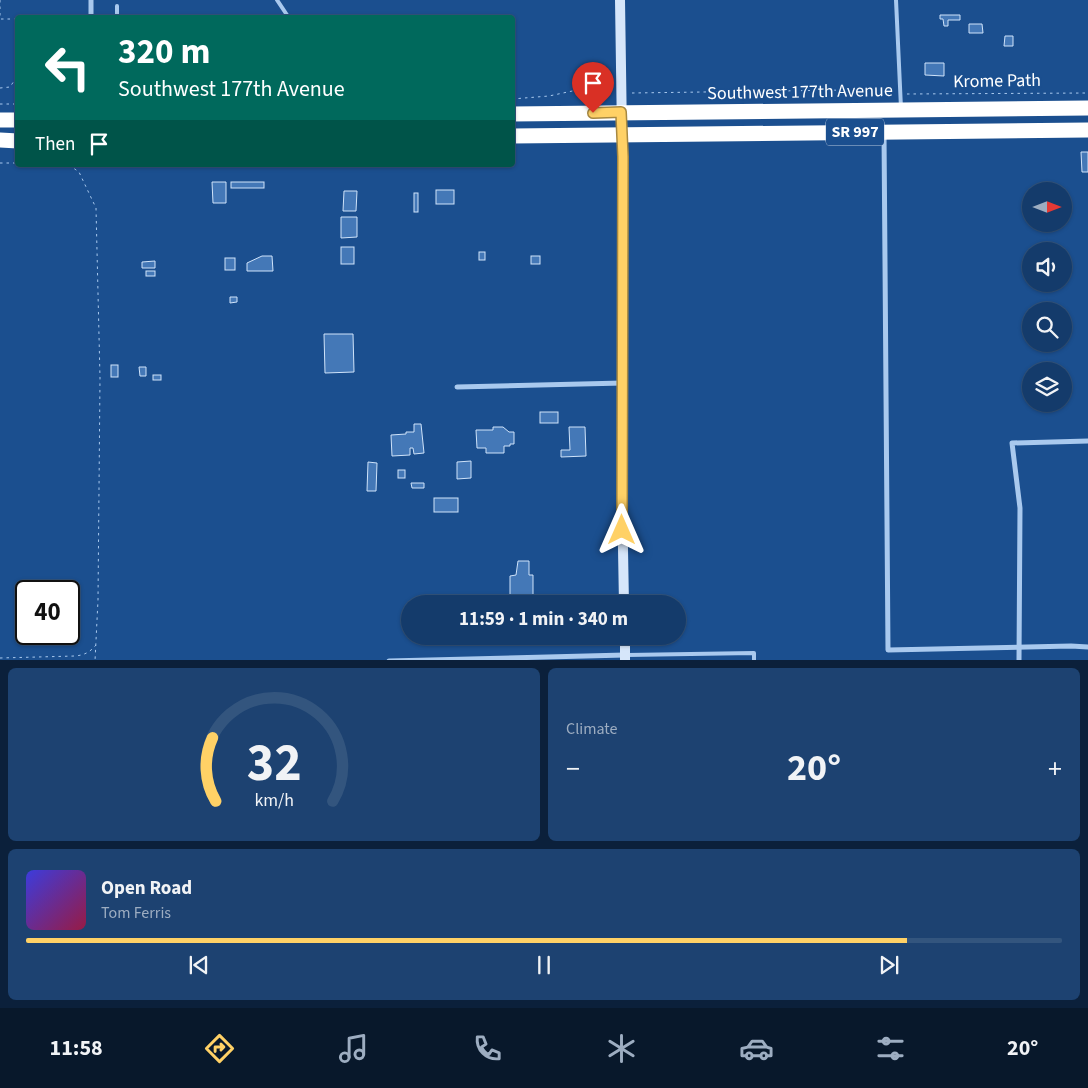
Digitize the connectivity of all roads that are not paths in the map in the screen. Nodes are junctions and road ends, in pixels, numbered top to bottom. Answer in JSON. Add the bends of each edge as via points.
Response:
{"nodes":[{"id":1,"x":91,"y":0,"type":"edge"},
{"id":2,"x":277,"y":0,"type":"edge"},
{"id":3,"x":620,"y":0,"type":"edge"},
{"id":4,"x":896,"y":0,"type":"edge"},
{"id":5,"x":117,"y":6,"type":"dead end"},
{"id":6,"x":91,"y":15,"type":"edge"},
{"id":7,"x":117,"y":15,"type":"edge"},
{"id":8,"x":287,"y":15,"type":"edge"},
{"id":9,"x":1088,"y":108,"type":"edge"},
{"id":10,"x":901,"y":110,"type":"junction"},
{"id":11,"x":621,"y":112,"type":"junction"},
{"id":12,"x":515,"y":114,"type":"edge"},
{"id":13,"x":0,"y":120,"type":"edge"},
{"id":14,"x":15,"y":120,"type":"edge"},
{"id":15,"x":1088,"y":130,"type":"edge"},
{"id":16,"x":884,"y":132,"type":"junction"},
{"id":17,"x":622,"y":134,"type":"junction"},
{"id":18,"x":515,"y":136,"type":"edge"},
{"id":19,"x":0,"y":140,"type":"edge"},
{"id":20,"x":15,"y":141,"type":"edge"},
{"id":21,"x":623,"y":382,"type":"junction"},
{"id":22,"x":457,"y":387,"type":"dead end"},
{"id":23,"x":1088,"y":441,"type":"edge"},
{"id":24,"x":624,"y":595,"type":"edge"},
{"id":25,"x":625,"y":645,"type":"edge"},
{"id":26,"x":1018,"y":647,"type":"junction"},
{"id":27,"x":1088,"y":647,"type":"edge"},
{"id":28,"x":625,"y":658,"type":"edge"},
{"id":29,"x":389,"y":660,"type":"edge"},
{"id":30,"x":754,"y":660,"type":"edge"},
{"id":31,"x":1019,"y":660,"type":"edge"}],
"edges":[{"from":1,"to":6,"type":"street"},
{"from":2,"to":8,"type":"lane"},
{"from":3,"to":11,"type":"street"},
{"from":4,"to":10,"type":"lane"},
{"from":5,"to":7,"type":"lane"},
{"from":9,"to":10,"type":"highway","name":"Southwest 177th Avenue","number":"SR 997"},
{"from":10,"to":11,"type":"highway","name":"Southwest 177th Avenue","number":"SR 997"},
{"from":11,"to":12,"type":"highway","name":"Southwest 177th Avenue","number":"SR 997"},
{"from":11,"to":17,"type":"street"},
{"from":13,"to":14,"type":"highway"},
{"from":15,"to":16,"type":"highway","number":"SR 997"},
{"from":16,"to":17,"type":"highway","number":"SR 997"},
{"from":16,"to":26,"type":"street","via":[[888,650]]},
{"from":17,"to":18,"type":"highway","number":"SR 997"},
{"from":17,"to":21,"type":"street"},
{"from":19,"to":20,"type":"highway"},
{"from":21,"to":22,"type":"street"},
{"from":21,"to":24,"type":"street"},
{"from":23,"to":26,"type":"street","via":[[1012,443],[1020,508]]},
{"from":25,"to":28,"type":"street"},
{"from":26,"to":27,"type":"street"},
{"from":26,"to":31,"type":"street"},
{"from":28,"to":29,"type":"street"},
{"from":28,"to":30,"type":"lane","via":[[754,653]]}]}
